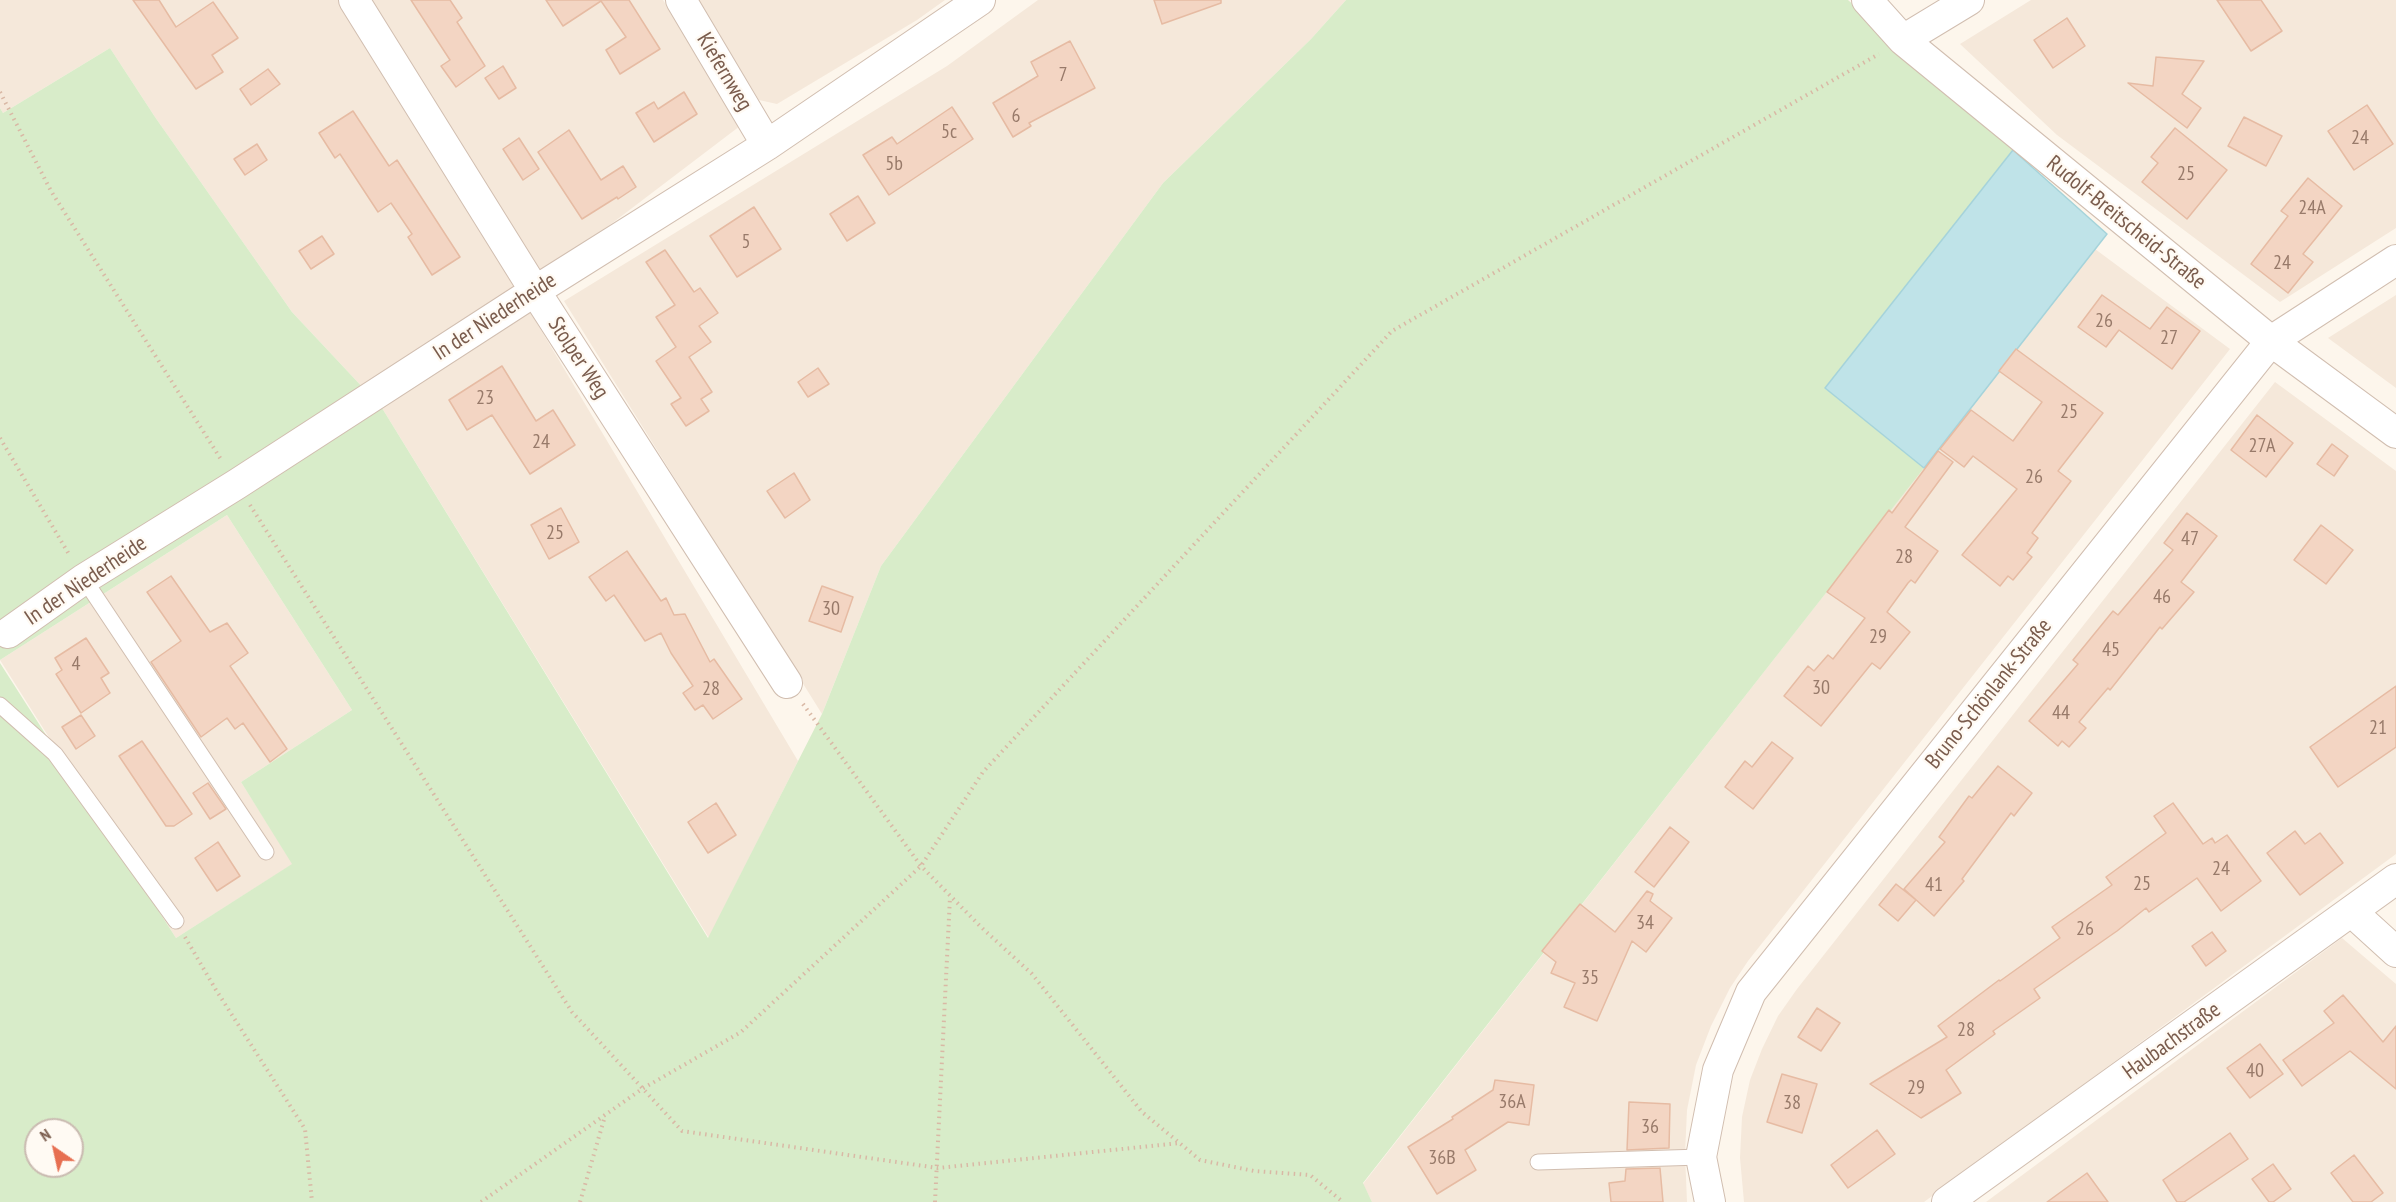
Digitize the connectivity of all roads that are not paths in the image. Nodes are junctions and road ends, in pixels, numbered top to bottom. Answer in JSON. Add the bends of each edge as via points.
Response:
{"nodes":[{"id":1,"x":354,"y":0,"type":"edge"},
{"id":2,"x":681,"y":0,"type":"edge"},
{"id":3,"x":980,"y":0,"type":"edge"},
{"id":4,"x":1867,"y":0,"type":"edge"},
{"id":5,"x":1969,"y":0,"type":"edge"},
{"id":6,"x":1903,"y":40,"type":"junction"},
{"id":7,"x":767,"y":145,"type":"junction"},
{"id":8,"x":2396,"y":260,"type":"edge"},
{"id":9,"x":535,"y":291,"type":"junction"},
{"id":10,"x":2271,"y":341,"type":"junction"},
{"id":11,"x":2396,"y":433,"type":"edge"},
{"id":12,"x":84,"y":579,"type":"junction"},
{"id":13,"x":8,"y":633,"type":"dead end"},
{"id":14,"x":787,"y":683,"type":"road end"},
{"id":15,"x":0,"y":705,"type":"edge"},
{"id":16,"x":266,"y":852,"type":"dead end"},
{"id":17,"x":2396,"y":879,"type":"edge"},
{"id":18,"x":2352,"y":912,"type":"junction"},
{"id":19,"x":176,"y":921,"type":"road end"},
{"id":20,"x":2396,"y":952,"type":"edge"},
{"id":21,"x":1701,"y":1157,"type":"junction"},
{"id":22,"x":1538,"y":1162,"type":"dead end"},
{"id":23,"x":1710,"y":1202,"type":"edge"},
{"id":24,"x":1947,"y":1202,"type":"edge"}],
"edges":[{"from":1,"to":9,"type":"street","name":"Stolper Weg"},
{"from":2,"to":7,"type":"street","name":"Kiefernweg"},
{"from":3,"to":7,"type":"street","name":"In der Niederheide"},
{"from":4,"to":6,"type":"street","name":"Rudolf-Breitscheid-Straße"},
{"from":5,"to":6,"type":"street"},
{"from":6,"to":10,"type":"street","name":"Rudolf-Breitscheid-Straße"},
{"from":7,"to":9,"type":"street","name":"In der Niederheide"},
{"from":8,"to":10,"type":"street","name":"Bruno-Schönlank-Straße"},
{"from":9,"to":12,"type":"street","name":"In der Niederheide"},
{"from":9,"to":14,"type":"street","name":"Stolper Weg"},
{"from":10,"to":11,"type":"street","name":"Rudolf-Breitscheid-Straße"},
{"from":10,"to":21,"type":"street","name":"Bruno-Schönlank-Straße","via":[[1751,992],[1718,1070]]},
{"from":12,"to":13,"type":"street","name":"In der Niederheide"},
{"from":12,"to":16,"type":"lane"},
{"from":15,"to":19,"type":"lane","via":[[55,754]]},
{"from":17,"to":18,"type":"street","name":"Haubachstraße"},
{"from":18,"to":20,"type":"street"},
{"from":18,"to":24,"type":"street","name":"Haubachstraße"},
{"from":21,"to":22,"type":"lane"},
{"from":21,"to":23,"type":"street","name":"Bruno-Schönlank-Straße"}]}
